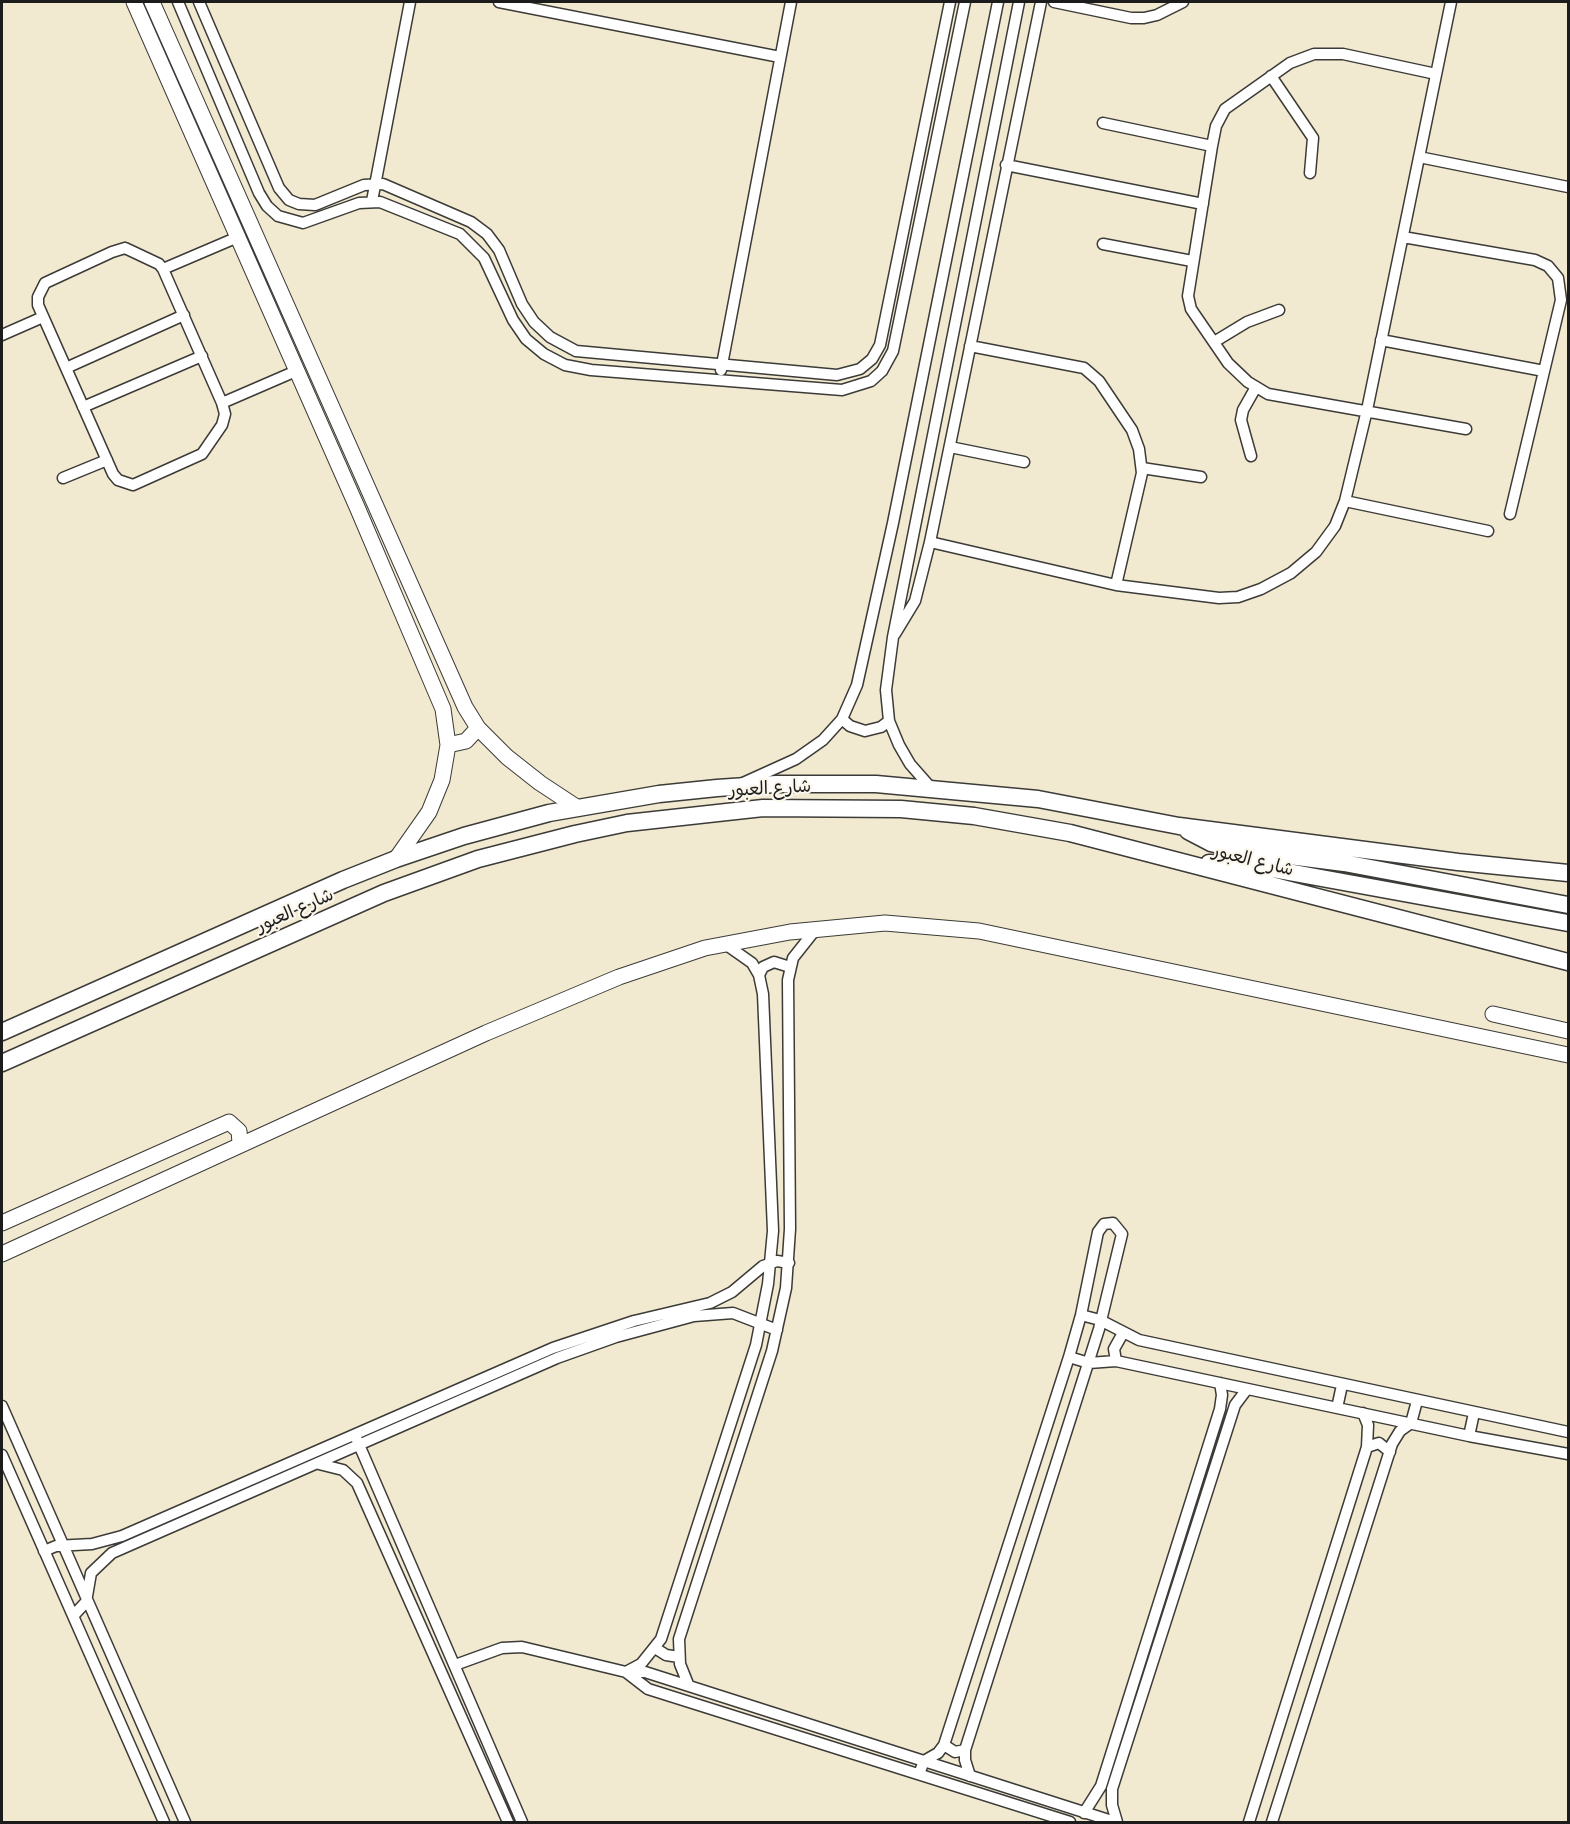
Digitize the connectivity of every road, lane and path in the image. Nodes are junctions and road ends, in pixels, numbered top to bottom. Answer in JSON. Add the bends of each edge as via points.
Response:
{"nodes":[{"id":1,"x":134,"y":2,"type":"edge"},
{"id":2,"x":152,"y":2,"type":"edge"},
{"id":3,"x":178,"y":2,"type":"edge"},
{"id":4,"x":199,"y":2,"type":"edge"},
{"id":5,"x":410,"y":2,"type":"edge"},
{"id":6,"x":499,"y":2,"type":"edge"},
{"id":7,"x":791,"y":2,"type":"edge"},
{"id":8,"x":950,"y":2,"type":"edge"},
{"id":9,"x":998,"y":2,"type":"edge"},
{"id":10,"x":1019,"y":2,"type":"edge"},
{"id":11,"x":1041,"y":2,"type":"edge"},
{"id":12,"x":1054,"y":2,"type":"edge"},
{"id":13,"x":1183,"y":2,"type":"edge"},
{"id":14,"x":1451,"y":2,"type":"edge"},
{"id":15,"x":965,"y":3,"type":"edge"},
{"id":16,"x":780,"y":57,"type":"junction"},
{"id":17,"x":1436,"y":74,"type":"junction"},
{"id":18,"x":1271,"y":76,"type":"junction"},
{"id":19,"x":1103,"y":123,"type":"dead end"},
{"id":20,"x":1212,"y":146,"type":"junction"},
{"id":21,"x":1419,"y":157,"type":"junction"},
{"id":22,"x":1006,"y":165,"type":"junction"},
{"id":23,"x":1310,"y":173,"type":"dead end"},
{"id":24,"x":375,"y":184,"type":"junction"},
{"id":25,"x":1569,"y":187,"type":"edge"},
{"id":26,"x":372,"y":201,"type":"junction"},
{"id":27,"x":1203,"y":204,"type":"junction"},
{"id":28,"x":238,"y":237,"type":"junction"},
{"id":29,"x":1403,"y":237,"type":"junction"},
{"id":30,"x":1103,"y":244,"type":"dead end"},
{"id":31,"x":1192,"y":261,"type":"junction"},
{"id":32,"x":163,"y":269,"type":"junction"},
{"id":33,"x":891,"y":294,"type":"junction"},
{"id":34,"x":905,"y":296,"type":"junction"},
{"id":35,"x":1279,"y":310,"type":"dead end"},
{"id":36,"x":184,"y":315,"type":"junction"},
{"id":37,"x":44,"y":317,"type":"junction"},
{"id":38,"x":2,"y":335,"type":"edge"},
{"id":39,"x":1382,"y":340,"type":"junction"},
{"id":40,"x":1214,"y":342,"type":"junction"},
{"id":41,"x":970,"y":346,"type":"junction"},
{"id":42,"x":202,"y":356,"type":"junction"},
{"id":43,"x":722,"y":365,"type":"junction"},
{"id":44,"x":66,"y":368,"type":"junction"},
{"id":45,"x":296,"y":371,"type":"junction"},
{"id":46,"x":1544,"y":372,"type":"junction"},
{"id":47,"x":719,"y":380,"type":"junction"},
{"id":48,"x":1256,"y":387,"type":"junction"},
{"id":49,"x":222,"y":403,"type":"junction"},
{"id":50,"x":83,"y":407,"type":"junction"},
{"id":51,"x":1367,"y":410,"type":"junction"},
{"id":52,"x":1466,"y":429,"type":"dead end"},
{"id":53,"x":950,"y":447,"type":"junction"},
{"id":54,"x":1251,"y":456,"type":"dead end"},
{"id":55,"x":107,"y":460,"type":"junction"},
{"id":56,"x":1024,"y":462,"type":"dead end"},
{"id":57,"x":1142,"y":468,"type":"junction"},
{"id":58,"x":1201,"y":477,"type":"dead end"},
{"id":59,"x":63,"y":478,"type":"dead end"},
{"id":60,"x":1346,"y":501,"type":"junction"},
{"id":61,"x":1510,"y":514,"type":"dead end"},
{"id":62,"x":1488,"y":531,"type":"dead end"},
{"id":63,"x":930,"y":542,"type":"junction"},
{"id":64,"x":1116,"y":585,"type":"junction"},
{"id":65,"x":893,"y":637,"type":"junction"},
{"id":66,"x":842,"y":719,"type":"junction"},
{"id":67,"x":890,"y":721,"type":"junction"},
{"id":68,"x":478,"y":728,"type":"junction"},
{"id":69,"x":448,"y":745,"type":"junction"},
{"id":70,"x":737,"y":786,"type":"junction"},
{"id":71,"x":932,"y":789,"type":"junction"},
{"id":72,"x":1077,"y":805,"type":"junction"},
{"id":73,"x":579,"y":808,"type":"junction"},
{"id":74,"x":1179,"y":826,"type":"junction"},
{"id":75,"x":1070,"y":833,"type":"junction"},
{"id":76,"x":396,"y":859,"type":"junction"},
{"id":77,"x":1190,"y":865,"type":"junction"},
{"id":78,"x":1569,"y":873,"type":"edge"},
{"id":79,"x":1569,"y":905,"type":"edge"},
{"id":80,"x":1569,"y":922,"type":"edge"},
{"id":81,"x":816,"y":929,"type":"junction"},
{"id":82,"x":725,"y":944,"type":"junction"},
{"id":83,"x":1569,"y":962,"type":"edge"},
{"id":84,"x":790,"y":967,"type":"junction"},
{"id":85,"x":759,"y":975,"type":"junction"},
{"id":86,"x":1493,"y":1014,"type":"dead end"},
{"id":87,"x":1562,"y":1030,"type":"edge"},
{"id":88,"x":2,"y":1032,"type":"edge"},
{"id":89,"x":1552,"y":1051,"type":"junction"},
{"id":90,"x":1569,"y":1055,"type":"edge"},
{"id":91,"x":2,"y":1063,"type":"edge"},
{"id":92,"x":204,"y":1134,"type":"junction"},
{"id":93,"x":240,"y":1143,"type":"junction"},
{"id":94,"x":207,"y":1158,"type":"junction"},
{"id":95,"x":2,"y":1223,"type":"edge"},
{"id":96,"x":2,"y":1254,"type":"edge"},
{"id":97,"x":770,"y":1263,"type":"junction"},
{"id":98,"x":789,"y":1263,"type":"junction"},
{"id":99,"x":723,"y":1297,"type":"junction"},
{"id":100,"x":723,"y":1313,"type":"junction"},
{"id":101,"x":1081,"y":1315,"type":"junction"},
{"id":102,"x":1100,"y":1320,"type":"junction"},
{"id":103,"x":760,"y":1324,"type":"junction"},
{"id":104,"x":777,"y":1330,"type":"junction"},
{"id":105,"x":1123,"y":1333,"type":"junction"},
{"id":106,"x":1069,"y":1357,"type":"junction"},
{"id":107,"x":1116,"y":1360,"type":"junction"},
{"id":108,"x":1089,"y":1363,"type":"junction"},
{"id":109,"x":497,"y":1378,"type":"junction"},
{"id":110,"x":1220,"y":1383,"type":"junction"},
{"id":111,"x":1342,"y":1385,"type":"junction"},
{"id":112,"x":1247,"y":1389,"type":"junction"},
{"id":113,"x":1417,"y":1401,"type":"junction"},
{"id":114,"x":1221,"y":1402,"type":"junction"},
{"id":115,"x":2,"y":1406,"type":"edge"},
{"id":116,"x":1235,"y":1406,"type":"junction"},
{"id":117,"x":736,"y":1407,"type":"junction"},
{"id":118,"x":1337,"y":1408,"type":"junction"},
{"id":119,"x":752,"y":1412,"type":"junction"},
{"id":120,"x":1363,"y":1413,"type":"junction"},
{"id":121,"x":1474,"y":1413,"type":"junction"},
{"id":122,"x":1411,"y":1423,"type":"junction"},
{"id":123,"x":1525,"y":1423,"type":"junction"},
{"id":124,"x":1569,"y":1432,"type":"edge"},
{"id":125,"x":1469,"y":1436,"type":"junction"},
{"id":126,"x":357,"y":1440,"type":"junction"},
{"id":127,"x":1520,"y":1445,"type":"junction"},
{"id":128,"x":1367,"y":1447,"type":"junction"},
{"id":129,"x":1390,"y":1452,"type":"junction"},
{"id":130,"x":1569,"y":1454,"type":"edge"},
{"id":131,"x":2,"y":1455,"type":"edge"},
{"id":132,"x":316,"y":1464,"type":"junction"},
{"id":133,"x":714,"y":1474,"type":"junction"},
{"id":134,"x":730,"y":1479,"type":"junction"},
{"id":135,"x":134,"y":1537,"type":"junction"},
{"id":136,"x":693,"y":1538,"type":"junction"},
{"id":137,"x":709,"y":1543,"type":"junction"},
{"id":138,"x":92,"y":1544,"type":"junction"},
{"id":139,"x":63,"y":1545,"type":"junction"},
{"id":140,"x":44,"y":1551,"type":"junction"},
{"id":141,"x":101,"y":1561,"type":"junction"},
{"id":142,"x":1170,"y":1567,"type":"junction"},
{"id":143,"x":1182,"y":1571,"type":"junction"},
{"id":144,"x":87,"y":1597,"type":"junction"},
{"id":145,"x":74,"y":1615,"type":"junction"},
{"id":146,"x":655,"y":1648,"type":"junction"},
{"id":147,"x":679,"y":1657,"type":"junction"},
{"id":148,"x":454,"y":1665,"type":"junction"},
{"id":149,"x":626,"y":1672,"type":"junction"},
{"id":150,"x":688,"y":1684,"type":"junction"},
{"id":151,"x":1282,"y":1716,"type":"junction"},
{"id":152,"x":1303,"y":1722,"type":"junction"},
{"id":153,"x":480,"y":1725,"type":"junction"},
{"id":154,"x":468,"y":1731,"type":"junction"},
{"id":155,"x":944,"y":1744,"type":"junction"},
{"id":156,"x":965,"y":1750,"type":"junction"},
{"id":157,"x":924,"y":1761,"type":"junction"},
{"id":158,"x":1265,"y":1772,"type":"junction"},
{"id":159,"x":919,"y":1774,"type":"junction"},
{"id":160,"x":970,"y":1776,"type":"junction"},
{"id":161,"x":1286,"y":1778,"type":"junction"},
{"id":162,"x":1096,"y":1795,"type":"junction"},
{"id":163,"x":175,"y":1798,"type":"junction"},
{"id":164,"x":1112,"y":1800,"type":"junction"},
{"id":165,"x":157,"y":1806,"type":"junction"},
{"id":166,"x":1084,"y":1813,"type":"junction"},
{"id":167,"x":164,"y":1822,"type":"edge"},
{"id":168,"x":185,"y":1822,"type":"edge"},
{"id":169,"x":508,"y":1822,"type":"edge"},
{"id":170,"x":522,"y":1822,"type":"edge"},
{"id":171,"x":1070,"y":1822,"type":"edge"},
{"id":172,"x":1116,"y":1822,"type":"edge"},
{"id":173,"x":1249,"y":1822,"type":"edge"},
{"id":174,"x":1272,"y":1822,"type":"edge"}],
"edges":[{"from":1,"to":28,"type":"street"},
{"from":2,"to":68,"type":"street","via":[[352,456]]},
{"from":3,"to":26,"type":"street","via":[[267,206],[285,219],[303,223]]},
{"from":4,"to":24,"type":"street","via":[[285,196],[299,204],[315,205]]},
{"from":5,"to":24,"type":"street"},
{"from":6,"to":16,"type":"street"},
{"from":7,"to":16,"type":"street"},
{"from":8,"to":15,"type":"street"},
{"from":8,"to":33,"type":"street"},
{"from":9,"to":66,"type":"street","via":[[893,523],[857,685]]},
{"from":10,"to":65,"type":"street"},
{"from":11,"to":22,"type":"street"},
{"from":12,"to":13,"type":"street","via":[[1131,18],[1157,15]]},
{"from":14,"to":17,"type":"street"},
{"from":15,"to":34,"type":"street"},
{"from":16,"to":43,"type":"street"},
{"from":17,"to":18,"type":"street","via":[[1327,53],[1302,58]]},
{"from":17,"to":21,"type":"street"},
{"from":18,"to":20,"type":"street","via":[[1225,109]]},
{"from":18,"to":23,"type":"street","via":[[1313,138]]},
{"from":19,"to":20,"type":"street"},
{"from":20,"to":27,"type":"street"},
{"from":21,"to":25,"type":"street"},
{"from":21,"to":29,"type":"street"},
{"from":22,"to":27,"type":"street"},
{"from":22,"to":41,"type":"street"},
{"from":24,"to":26,"type":"street"},
{"from":24,"to":43,"type":"street","via":[[401,191],[479,227],[499,250],[527,313],[550,337],[568,348],[597,355]]},
{"from":26,"to":47,"type":"street","via":[[388,204],[467,239],[484,258],[519,330],[534,347],[554,360],[591,370]]},
{"from":27,"to":31,"type":"street"},
{"from":28,"to":32,"type":"street"},
{"from":28,"to":45,"type":"street"},
{"from":29,"to":39,"type":"street"},
{"from":29,"to":46,"type":"street","via":[[1535,260],[1554,272],[1561,300]]},
{"from":30,"to":31,"type":"street"},
{"from":31,"to":40,"type":"street","via":[[1189,303]]},
{"from":32,"to":36,"type":"street"},
{"from":32,"to":37,"type":"street","via":[[131,250],[118,249],[45,283],[38,297]]},
{"from":33,"to":34,"type":"street"},
{"from":33,"to":43,"type":"street","via":[[877,352],[853,372],[829,375]]},
{"from":34,"to":47,"type":"street","via":[[890,358],[877,376],[864,384],[842,390]]},
{"from":35,"to":40,"type":"street","via":[[1247,322]]},
{"from":36,"to":42,"type":"street"},
{"from":36,"to":44,"type":"street"},
{"from":37,"to":38,"type":"street"},
{"from":37,"to":44,"type":"street"},
{"from":39,"to":46,"type":"street"},
{"from":39,"to":51,"type":"street"},
{"from":40,"to":48,"type":"street","via":[[1238,373]]},
{"from":41,"to":53,"type":"street"},
{"from":41,"to":57,"type":"street","via":[[1072,364],[1090,372],[1132,430]]},
{"from":42,"to":49,"type":"street"},
{"from":42,"to":50,"type":"street"},
{"from":43,"to":47,"type":"street"},
{"from":44,"to":50,"type":"street"},
{"from":45,"to":49,"type":"street"},
{"from":45,"to":69,"type":"street","via":[[436,688]]},
{"from":46,"to":61,"type":"street"},
{"from":48,"to":51,"type":"street","via":[[1268,394],[1305,402]]},
{"from":48,"to":54,"type":"street","via":[[1241,420]]},
{"from":49,"to":55,"type":"street","via":[[222,425],[198,457],[133,485],[118,480]]},
{"from":50,"to":55,"type":"street"},
{"from":51,"to":52,"type":"street"},
{"from":51,"to":60,"type":"street"},
{"from":53,"to":56,"type":"street"},
{"from":53,"to":63,"type":"street"},
{"from":55,"to":59,"type":"street"},
{"from":57,"to":58,"type":"street"},
{"from":57,"to":64,"type":"street"},
{"from":60,"to":62,"type":"street"},
{"from":60,"to":64,"type":"street","via":[[1329,535],[1308,560],[1254,592],[1219,597]]},
{"from":63,"to":64,"type":"street"},
{"from":63,"to":65,"type":"street","via":[[915,601]]},
{"from":65,"to":67,"type":"street","via":[[886,690]]},
{"from":66,"to":67,"type":"street","via":[[865,731],[881,728]]},
{"from":66,"to":70,"type":"street","via":[[810,750]]},
{"from":67,"to":71,"type":"street","via":[[904,755]]},
{"from":68,"to":69,"type":"street","via":[[466,741]]},
{"from":68,"to":73,"type":"street","via":[[528,774]]},
{"from":69,"to":76,"type":"street","via":[[434,802]]},
{"from":70,"to":71,"type":"main road","name":"شارع العبور","via":[[830,783]]},
{"from":70,"to":73,"type":"main road","name":"شارع العبور"},
{"from":71,"to":72,"type":"main road","name":"شارع العبور"},
{"from":72,"to":74,"type":"main road","name":"شارع العبور"},
{"from":72,"to":75,"type":"main road"},
{"from":73,"to":76,"type":"main road","name":"شارع العبور","via":[[506,824]]},
{"from":74,"to":78,"type":"main road","name":"شارع العبور"},
{"from":74,"to":79,"type":"main road","via":[[1211,843],[1235,849],[1332,861]]},
{"from":75,"to":77,"type":"main road","name":"شارع العبور"},
{"from":75,"to":91,"type":"main road","name":"شارع العبور","via":[[974,816],[833,806],[718,811],[574,834],[478,859],[384,893]]},
{"from":76,"to":88,"type":"main road","name":"شارع العبور"},
{"from":77,"to":80,"type":"main road","via":[[1249,865]]},
{"from":77,"to":83,"type":"main road","name":"شارع العبور"},
{"from":81,"to":82,"type":"street"},
{"from":81,"to":84,"type":"street","via":[[798,948]]},
{"from":81,"to":89,"type":"street","via":[[909,924],[979,931]]},
{"from":82,"to":85,"type":"street","via":[[744,956]]},
{"from":82,"to":93,"type":"street","via":[[619,977]]},
{"from":84,"to":85,"type":"street","via":[[766,964]]},
{"from":84,"to":98,"type":"street"},
{"from":85,"to":97,"type":"street","via":[[773,1231]]},
{"from":86,"to":87,"type":"street"},
{"from":87,"to":89,"type":"street"},
{"from":89,"to":90,"type":"street"},
{"from":92,"to":93,"type":"street","via":[[229,1122],[239,1131]]},
{"from":92,"to":94,"type":"street"},
{"from":92,"to":95,"type":"street"},
{"from":93,"to":94,"type":"street"},
{"from":94,"to":96,"type":"street"},
{"from":97,"to":98,"type":"street"},
{"from":97,"to":99,"type":"street"},
{"from":97,"to":103,"type":"street"},
{"from":98,"to":104,"type":"street"},
{"from":99,"to":100,"type":"street"},
{"from":99,"to":109,"type":"street","via":[[593,1334]]},
{"from":100,"to":103,"type":"street"},
{"from":100,"to":109,"type":"street","via":[[679,1318]]},
{"from":101,"to":102,"type":"street"},
{"from":101,"to":102,"type":"street","via":[[1098,1232],[1104,1224],[1113,1223],[1122,1234]]},
{"from":101,"to":106,"type":"street"},
{"from":102,"to":105,"type":"street"},
{"from":102,"to":108,"type":"street"},
{"from":103,"to":104,"type":"street"},
{"from":103,"to":117,"type":"street"},
{"from":104,"to":119,"type":"street"},
{"from":105,"to":107,"type":"street","via":[[1114,1349]]},
{"from":105,"to":111,"type":"street","via":[[1139,1340]]},
{"from":106,"to":108,"type":"street"},
{"from":106,"to":155,"type":"street"},
{"from":107,"to":108,"type":"street"},
{"from":107,"to":110,"type":"street"},
{"from":108,"to":156,"type":"street"},
{"from":109,"to":126,"type":"street"},
{"from":110,"to":112,"type":"street"},
{"from":110,"to":114,"type":"street"},
{"from":111,"to":113,"type":"street"},
{"from":111,"to":118,"type":"street"},
{"from":112,"to":116,"type":"street"},
{"from":112,"to":118,"type":"street"},
{"from":113,"to":121,"type":"street"},
{"from":113,"to":122,"type":"street"},
{"from":114,"to":116,"type":"street","via":[[1229,1401]]},
{"from":114,"to":142,"type":"street"},
{"from":115,"to":139,"type":"street"},
{"from":116,"to":143,"type":"street"},
{"from":117,"to":119,"type":"street"},
{"from":117,"to":133,"type":"street"},
{"from":118,"to":120,"type":"street"},
{"from":119,"to":134,"type":"street"},
{"from":120,"to":122,"type":"street"},
{"from":120,"to":128,"type":"street","via":[[1368,1425]]},
{"from":121,"to":123,"type":"street"},
{"from":121,"to":125,"type":"street"},
{"from":122,"to":125,"type":"street"},
{"from":122,"to":129,"type":"street","via":[[1400,1431]]},
{"from":123,"to":124,"type":"street"},
{"from":123,"to":127,"type":"street"},
{"from":125,"to":127,"type":"street"},
{"from":126,"to":132,"type":"street"},
{"from":126,"to":135,"type":"street"},
{"from":126,"to":148,"type":"street"},
{"from":127,"to":130,"type":"street"},
{"from":128,"to":129,"type":"street","via":[[1380,1443]]},
{"from":128,"to":151,"type":"street"},
{"from":129,"to":152,"type":"street"},
{"from":131,"to":140,"type":"street"},
{"from":132,"to":135,"type":"street"},
{"from":132,"to":154,"type":"street","via":[[335,1466],[357,1483]]},
{"from":133,"to":134,"type":"street"},
{"from":133,"to":136,"type":"street"},
{"from":134,"to":137,"type":"street"},
{"from":135,"to":138,"type":"street"},
{"from":135,"to":141,"type":"street"},
{"from":136,"to":137,"type":"street"},
{"from":136,"to":146,"type":"street"},
{"from":137,"to":147,"type":"street","via":[[679,1639]]},
{"from":138,"to":139,"type":"street"},
{"from":138,"to":141,"type":"street"},
{"from":139,"to":140,"type":"street"},
{"from":139,"to":144,"type":"street"},
{"from":140,"to":145,"type":"street"},
{"from":141,"to":144,"type":"street","via":[[91,1573]]},
{"from":142,"to":143,"type":"street"},
{"from":142,"to":162,"type":"street"},
{"from":143,"to":164,"type":"street","via":[[1112,1789]]},
{"from":144,"to":145,"type":"street","via":[[83,1608]]},
{"from":144,"to":163,"type":"street"},
{"from":145,"to":165,"type":"street"},
{"from":146,"to":147,"type":"street"},
{"from":146,"to":149,"type":"street","via":[[641,1664]]},
{"from":147,"to":150,"type":"street"},
{"from":148,"to":149,"type":"street","via":[[502,1648],[522,1647]]},
{"from":148,"to":153,"type":"street"},
{"from":149,"to":150,"type":"street","via":[[645,1672]]},
{"from":149,"to":159,"type":"street","via":[[648,1689]]},
{"from":150,"to":157,"type":"street"},
{"from":151,"to":152,"type":"street"},
{"from":151,"to":158,"type":"street"},
{"from":152,"to":161,"type":"street"},
{"from":153,"to":154,"type":"street"},
{"from":153,"to":170,"type":"street"},
{"from":154,"to":169,"type":"street"},
{"from":155,"to":156,"type":"street","via":[[955,1752]]},
{"from":155,"to":157,"type":"street"},
{"from":156,"to":160,"type":"street"},
{"from":157,"to":159,"type":"street"},
{"from":157,"to":160,"type":"street"},
{"from":158,"to":161,"type":"street"},
{"from":158,"to":173,"type":"street"},
{"from":159,"to":171,"type":"street"},
{"from":160,"to":166,"type":"street"},
{"from":161,"to":174,"type":"street"},
{"from":162,"to":164,"type":"street"},
{"from":162,"to":166,"type":"street"},
{"from":163,"to":165,"type":"street"},
{"from":163,"to":168,"type":"street"},
{"from":164,"to":172,"type":"street"},
{"from":165,"to":167,"type":"street"},
{"from":166,"to":172,"type":"street"}]}
